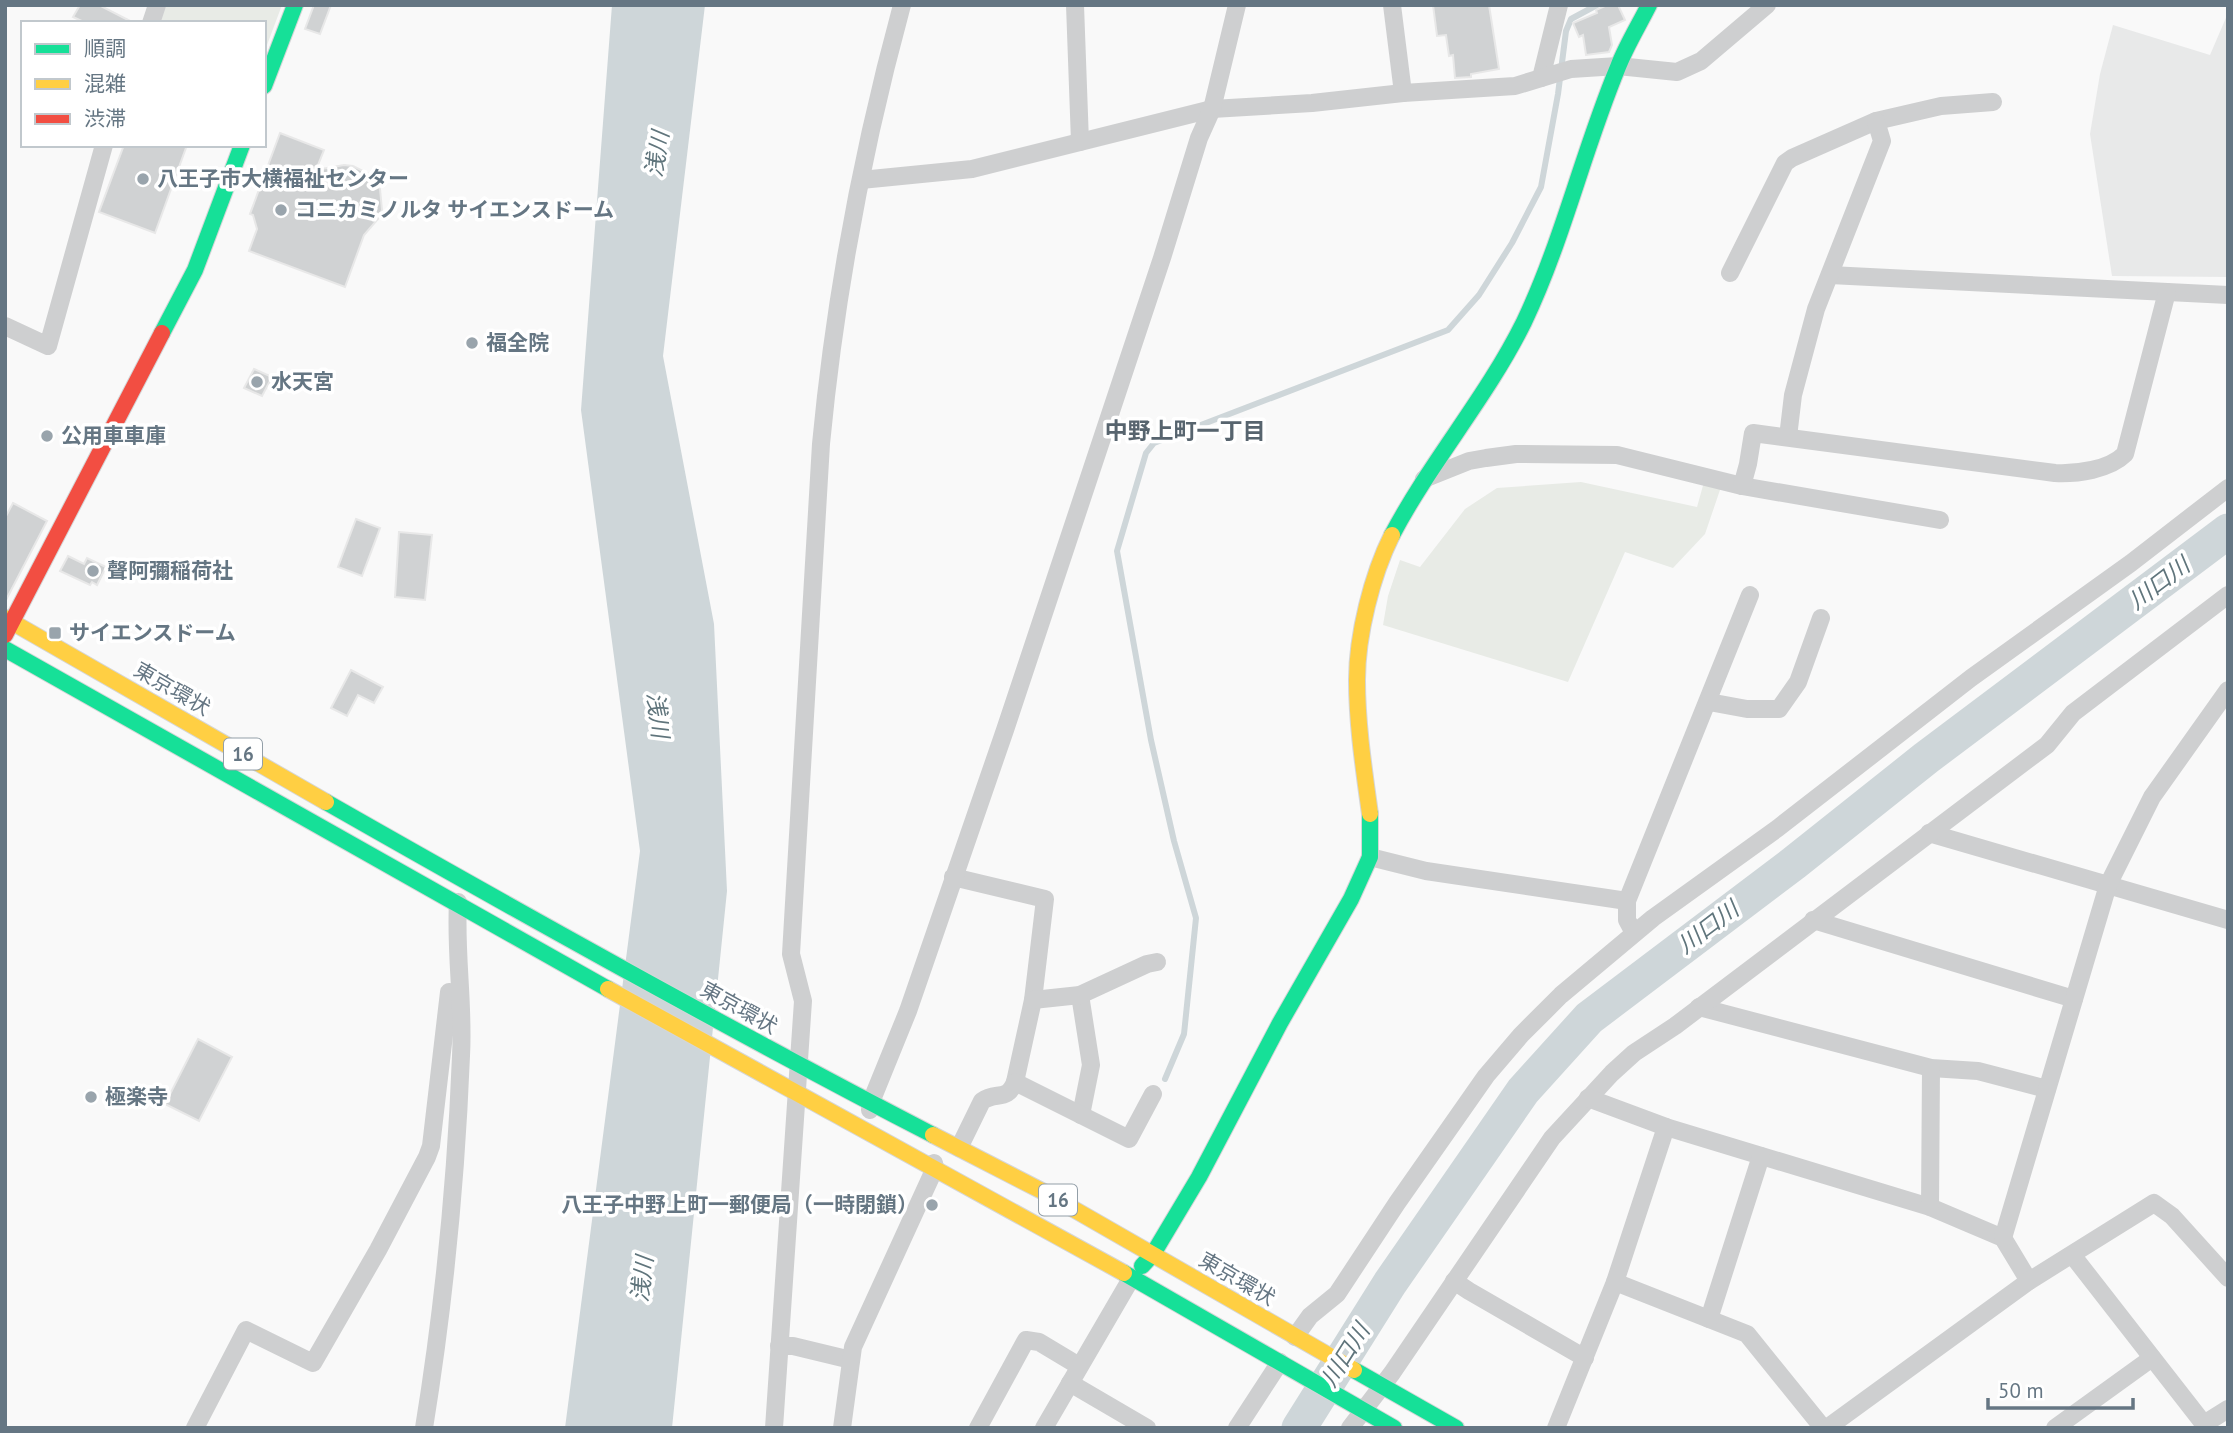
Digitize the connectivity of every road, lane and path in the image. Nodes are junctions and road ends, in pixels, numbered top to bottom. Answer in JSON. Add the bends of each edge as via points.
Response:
{"nodes":[{"id":1,"x":295,"y":5,"type":"edge"},
{"id":2,"x":902,"y":5,"type":"edge"},
{"id":3,"x":1074,"y":5,"type":"edge"},
{"id":4,"x":1237,"y":5,"type":"edge"},
{"id":5,"x":1392,"y":5,"type":"edge"},
{"id":6,"x":1559,"y":5,"type":"edge"},
{"id":7,"x":1649,"y":5,"type":"edge"},
{"id":8,"x":1768,"y":5,"type":"edge"},
{"id":9,"x":1619,"y":66,"type":"junction"},
{"id":10,"x":1544,"y":77,"type":"junction"},
{"id":11,"x":266,"y":81,"type":"edge"},
{"id":12,"x":1403,"y":93,"type":"junction"},
{"id":13,"x":1993,"y":102,"type":"dead end"},
{"id":14,"x":1212,"y":109,"type":"junction"},
{"id":15,"x":1877,"y":121,"type":"junction"},
{"id":16,"x":1080,"y":142,"type":"junction"},
{"id":17,"x":103,"y":147,"type":"edge"},
{"id":18,"x":241,"y":147,"type":"edge"},
{"id":19,"x":861,"y":180,"type":"junction"},
{"id":20,"x":1730,"y":272,"type":"dead end"},
{"id":21,"x":1830,"y":275,"type":"junction"},
{"id":22,"x":2167,"y":292,"type":"junction"},
{"id":23,"x":2228,"y":295,"type":"edge"},
{"id":24,"x":5,"y":326,"type":"edge"},
{"id":25,"x":1788,"y":437,"type":"junction"},
{"id":26,"x":1424,"y":480,"type":"junction"},
{"id":27,"x":1742,"y":486,"type":"junction"},
{"id":28,"x":2228,"y":488,"type":"edge"},
{"id":29,"x":1940,"y":520,"type":"dead end"},
{"id":30,"x":1751,"y":595,"type":"dead end"},
{"id":31,"x":2228,"y":595,"type":"edge"},
{"id":32,"x":1821,"y":618,"type":"dead end"},
{"id":33,"x":8,"y":625,"type":"edge"},
{"id":34,"x":5,"y":649,"type":"edge"},
{"id":35,"x":2228,"y":690,"type":"edge"},
{"id":36,"x":1709,"y":702,"type":"junction"},
{"id":37,"x":1929,"y":833,"type":"junction"},
{"id":38,"x":1370,"y":857,"type":"junction"},
{"id":39,"x":460,"y":877,"type":"junction"},
{"id":40,"x":953,"y":877,"type":"junction"},
{"id":41,"x":2108,"y":885,"type":"junction"},
{"id":42,"x":1627,"y":901,"type":"junction"},
{"id":43,"x":458,"y":906,"type":"junction"},
{"id":44,"x":1813,"y":920,"type":"junction"},
{"id":45,"x":2228,"y":920,"type":"edge"},
{"id":46,"x":1634,"y":933,"type":"junction"},
{"id":47,"x":1157,"y":962,"type":"dead end"},
{"id":48,"x":449,"y":992,"type":"dead end"},
{"id":49,"x":1080,"y":995,"type":"junction"},
{"id":50,"x":2074,"y":999,"type":"junction"},
{"id":51,"x":1032,"y":1000,"type":"junction"},
{"id":52,"x":1699,"y":1007,"type":"junction"},
{"id":53,"x":799,"y":1064,"type":"junction"},
{"id":54,"x":1931,"y":1068,"type":"junction"},
{"id":55,"x":1015,"y":1082,"type":"junction"},
{"id":56,"x":2047,"y":1089,"type":"junction"},
{"id":57,"x":797,"y":1094,"type":"junction"},
{"id":58,"x":1153,"y":1094,"type":"dead end"},
{"id":59,"x":1588,"y":1098,"type":"junction"},
{"id":60,"x":871,"y":1102,"type":"junction"},
{"id":61,"x":1081,"y":1115,"type":"junction"},
{"id":62,"x":1666,"y":1126,"type":"junction"},
{"id":63,"x":959,"y":1148,"type":"junction"},
{"id":64,"x":1761,"y":1156,"type":"junction"},
{"id":65,"x":935,"y":1168,"type":"junction"},
{"id":66,"x":1930,"y":1207,"type":"junction"},
{"id":67,"x":2003,"y":1238,"type":"junction"},
{"id":68,"x":1153,"y":1254,"type":"junction"},
{"id":69,"x":2073,"y":1256,"type":"junction"},
{"id":70,"x":1132,"y":1277,"type":"junction"},
{"id":71,"x":2228,"y":1278,"type":"edge"},
{"id":72,"x":1454,"y":1281,"type":"junction"},
{"id":73,"x":2029,"y":1281,"type":"junction"},
{"id":74,"x":1615,"y":1282,"type":"junction"},
{"id":75,"x":1709,"y":1319,"type":"junction"},
{"id":76,"x":1295,"y":1337,"type":"junction"},
{"id":77,"x":779,"y":1346,"type":"junction"},
{"id":78,"x":1585,"y":1358,"type":"junction"},
{"id":79,"x":2152,"y":1358,"type":"junction"},
{"id":80,"x":851,"y":1360,"type":"junction"},
{"id":81,"x":1280,"y":1362,"type":"junction"},
{"id":82,"x":1079,"y":1366,"type":"junction"},
{"id":83,"x":1070,"y":1383,"type":"junction"},
{"id":84,"x":1378,"y":1384,"type":"junction"},
{"id":85,"x":1360,"y":1408,"type":"junction"},
{"id":86,"x":2228,"y":1409,"type":"edge"},
{"id":87,"x":2206,"y":1426,"type":"edge"},
{"id":88,"x":195,"y":1428,"type":"edge"},
{"id":89,"x":424,"y":1428,"type":"edge"},
{"id":90,"x":774,"y":1428,"type":"edge"},
{"id":91,"x":842,"y":1428,"type":"edge"},
{"id":92,"x":978,"y":1428,"type":"edge"},
{"id":93,"x":1044,"y":1428,"type":"edge"},
{"id":94,"x":1147,"y":1428,"type":"edge"},
{"id":95,"x":1237,"y":1428,"type":"edge"},
{"id":96,"x":1350,"y":1428,"type":"edge"},
{"id":97,"x":1394,"y":1428,"type":"edge"},
{"id":98,"x":1456,"y":1428,"type":"edge"},
{"id":99,"x":1556,"y":1428,"type":"edge"},
{"id":100,"x":1825,"y":1428,"type":"edge"},
{"id":101,"x":2055,"y":1428,"type":"edge"}],
"edges":[{"from":1,"to":11,"type":"main road"},
{"from":2,"to":19,"type":"street"},
{"from":3,"to":16,"type":"street"},
{"from":4,"to":14,"type":"street"},
{"from":5,"to":12,"type":"street"},
{"from":6,"to":10,"type":"street"},
{"from":7,"to":9,"type":"main road"},
{"from":8,"to":9,"type":"street","via":[[1701,61],[1678,72]]},
{"from":9,"to":10,"type":"street","via":[[1571,69]]},
{"from":9,"to":26,"type":"main road","via":[[1537,295],[1495,372]]},
{"from":10,"to":12,"type":"street","via":[[1515,86]]},
{"from":12,"to":14,"type":"street"},
{"from":13,"to":15,"type":"street","via":[[1941,106]]},
{"from":14,"to":16,"type":"street"},
{"from":14,"to":40,"type":"street"},
{"from":15,"to":20,"type":"street","via":[[1785,163]]},
{"from":15,"to":21,"type":"street","via":[[1882,141]]},
{"from":16,"to":19,"type":"street","via":[[972,169]]},
{"from":17,"to":24,"type":"street","via":[[48,346]]},
{"from":18,"to":33,"type":"main road","via":[[195,270]]},
{"from":19,"to":53,"type":"street","via":[[834,331],[821,444],[791,954],[803,1001]]},
{"from":21,"to":22,"type":"street"},
{"from":21,"to":25,"type":"street","via":[[1812,321],[1793,395]]},
{"from":22,"to":23,"type":"street"},
{"from":22,"to":25,"type":"street","via":[[2124,454],[2113,463],[2073,474],[2056,473]]},
{"from":25,"to":27,"type":"street","via":[[1753,433]]},
{"from":26,"to":27,"type":"street","via":[[1486,458],[1573,454],[1617,455]]},
{"from":26,"to":38,"type":"main road","via":[[1378,566],[1361,640],[1357,693],[1371,821]]},
{"from":27,"to":29,"type":"street"},
{"from":28,"to":46,"type":"street"},
{"from":30,"to":36,"type":"street"},
{"from":31,"to":37,"type":"street","via":[[2073,713],[2048,745]]},
{"from":32,"to":36,"type":"street","via":[[1798,682],[1779,709]]},
{"from":33,"to":39,"type":"main road","name":"東京環状","number":"16"},
{"from":34,"to":43,"type":"main road","number":"16"},
{"from":35,"to":41,"type":"street","via":[[2152,797]]},
{"from":36,"to":42,"type":"street"},
{"from":37,"to":41,"type":"street"},
{"from":37,"to":44,"type":"street"},
{"from":38,"to":42,"type":"street","via":[[1426,871]]},
{"from":38,"to":68,"type":"main road"},
{"from":39,"to":43,"type":"street"},
{"from":39,"to":53,"type":"main road","name":"東京環状","number":"16"},
{"from":40,"to":51,"type":"street","via":[[1045,899]]},
{"from":40,"to":60,"type":"street"},
{"from":41,"to":45,"type":"street"},
{"from":41,"to":50,"type":"street"},
{"from":42,"to":46,"type":"street","via":[[1627,920]]},
{"from":43,"to":57,"type":"main road","number":"16"},
{"from":43,"to":89,"type":"street","via":[[456,948],[463,1008],[458,1117],[446,1262]]},
{"from":44,"to":50,"type":"street"},
{"from":44,"to":52,"type":"street"},
{"from":46,"to":76,"type":"street","via":[[1561,995],[1502,1056],[1337,1294],[1310,1316]]},
{"from":47,"to":49,"type":"street"},
{"from":48,"to":88,"type":"street","via":[[427,1157],[313,1363],[246,1330]]},
{"from":49,"to":51,"type":"street"},
{"from":49,"to":61,"type":"street","via":[[1091,1065]]},
{"from":50,"to":56,"type":"street"},
{"from":51,"to":55,"type":"street"},
{"from":52,"to":54,"type":"street"},
{"from":52,"to":59,"type":"street","via":[[1634,1053]]},
{"from":53,"to":57,"type":"street"},
{"from":53,"to":60,"type":"main road","name":"東京環状","number":"16"},
{"from":54,"to":56,"type":"street","via":[[1978,1071]]},
{"from":54,"to":66,"type":"street"},
{"from":55,"to":61,"type":"street"},
{"from":55,"to":63,"type":"street","via":[[1007,1094],[982,1101]]},
{"from":56,"to":67,"type":"street"},
{"from":57,"to":65,"type":"main road","number":"16"},
{"from":57,"to":77,"type":"street"},
{"from":58,"to":61,"type":"street","via":[[1129,1139]]},
{"from":59,"to":62,"type":"street"},
{"from":59,"to":72,"type":"street","via":[[1552,1138]]},
{"from":60,"to":63,"type":"main road","name":"東京環状","number":"16"},
{"from":60,"to":65,"type":"street","via":[[870,1115],[921,1146],[934,1159]]},
{"from":62,"to":64,"type":"street"},
{"from":62,"to":74,"type":"street"},
{"from":63,"to":68,"type":"main road","name":"東京環状","number":"16"},
{"from":64,"to":66,"type":"street"},
{"from":64,"to":75,"type":"street"},
{"from":65,"to":70,"type":"main road","number":"16"},
{"from":65,"to":80,"type":"street"},
{"from":66,"to":67,"type":"street"},
{"from":67,"to":73,"type":"street"},
{"from":68,"to":70,"type":"main road"},
{"from":68,"to":76,"type":"main road","name":"東京環状","number":"16"},
{"from":69,"to":71,"type":"street","via":[[2154,1203],[2172,1216]]},
{"from":69,"to":73,"type":"street"},
{"from":69,"to":79,"type":"street"},
{"from":70,"to":81,"type":"main road","number":"16"},
{"from":70,"to":82,"type":"street"},
{"from":72,"to":78,"type":"street"},
{"from":72,"to":84,"type":"street"},
{"from":73,"to":100,"type":"street"},
{"from":74,"to":75,"type":"street"},
{"from":74,"to":78,"type":"street"},
{"from":75,"to":100,"type":"street","via":[[1747,1334]]},
{"from":76,"to":84,"type":"main road","name":"東京環状","number":"16"},
{"from":77,"to":80,"type":"street"},
{"from":77,"to":90,"type":"street"},
{"from":78,"to":99,"type":"street"},
{"from":79,"to":87,"type":"street"},
{"from":79,"to":101,"type":"street"},
{"from":80,"to":91,"type":"street"},
{"from":81,"to":85,"type":"main road","number":"16"},
{"from":81,"to":95,"type":"street"},
{"from":82,"to":83,"type":"street"},
{"from":82,"to":92,"type":"street","via":[[1039,1342],[1026,1340]]},
{"from":83,"to":93,"type":"street"},
{"from":83,"to":94,"type":"street"},
{"from":84,"to":85,"type":"street"},
{"from":84,"to":98,"type":"main road","name":"東京環状","number":"16"},
{"from":85,"to":96,"type":"street"},
{"from":85,"to":97,"type":"main road","number":"16"},
{"from":86,"to":87,"type":"street"}]}
